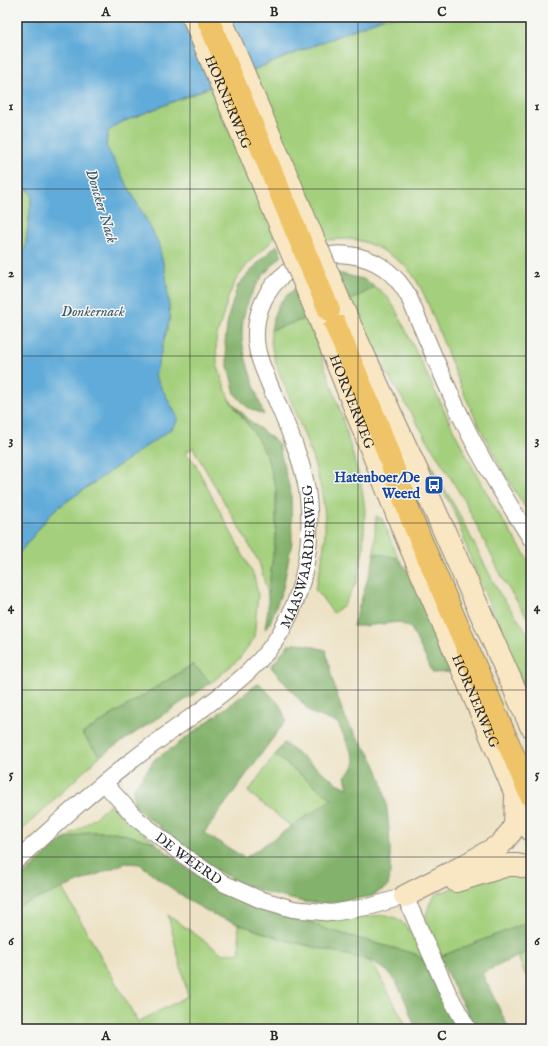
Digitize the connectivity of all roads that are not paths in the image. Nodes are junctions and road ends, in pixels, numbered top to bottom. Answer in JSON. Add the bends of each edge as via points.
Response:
{"nodes":[{"id":1,"x":193,"y":17,"type":"edge"},
{"id":2,"x":207,"y":17,"type":"edge"},
{"id":3,"x":220,"y":17,"type":"edge"},
{"id":4,"x":329,"y":310,"type":"junction"},
{"id":5,"x":377,"y":423,"type":"junction"},
{"id":6,"x":531,"y":539,"type":"edge"},
{"id":7,"x":531,"y":726,"type":"edge"},
{"id":8,"x":531,"y":759,"type":"edge"},
{"id":9,"x":104,"y":783,"type":"junction"},
{"id":10,"x":523,"y":795,"type":"edge"},
{"id":11,"x":531,"y":830,"type":"edge"},
{"id":12,"x":17,"y":860,"type":"edge"},
{"id":13,"x":531,"y":868,"type":"edge"},
{"id":14,"x":405,"y":896,"type":"junction"},
{"id":15,"x":468,"y":1029,"type":"edge"}],
"edges":[{"from":1,"to":4,"type":"main road","name":"HORNERWEG","bridge":true},
{"from":2,"to":4,"type":"main road","name":"HORNERWEG","bridge":true},
{"from":3,"to":4,"type":"main road","name":"HORNERWEG","bridge":true},
{"from":4,"to":5,"type":"main road","name":"HORNERWEG"},
{"from":4,"to":7,"type":"main road","name":"HORNERWEG","via":[[433,506]]},
{"from":4,"to":10,"type":"main road","name":"HORNERWEG","via":[[405,534]]},
{"from":5,"to":8,"type":"main road","name":"HORNERWEG","via":[[425,517]]},
{"from":5,"to":10,"type":"main road","name":"HORNERWEG","via":[[412,520]]},
{"from":6,"to":9,"type":"street","name":"MAASWAARDERWEG","via":[[498,487],[464,424],[408,295],[397,279],[376,262],[345,254],[325,255],[296,266],[282,276],[263,300],[257,318],[256,338],[261,363],[299,459],[307,488],[310,509],[309,543],[306,568],[298,595],[282,631],[256,665],[231,687]]},
{"from":9,"to":12,"type":"street"},
{"from":9,"to":14,"type":"street","name":"DE WEERD","via":[[137,819],[183,855],[225,884],[259,899],[294,909],[332,913],[372,906]]},
{"from":10,"to":11,"type":"main road","name":"HORNERWEG"},
{"from":10,"to":14,"type":"main road","via":[[515,825],[500,845]]},
{"from":13,"to":14,"type":"main road","via":[[508,865]]},
{"from":14,"to":15,"type":"street","via":[[448,993]]}]}
